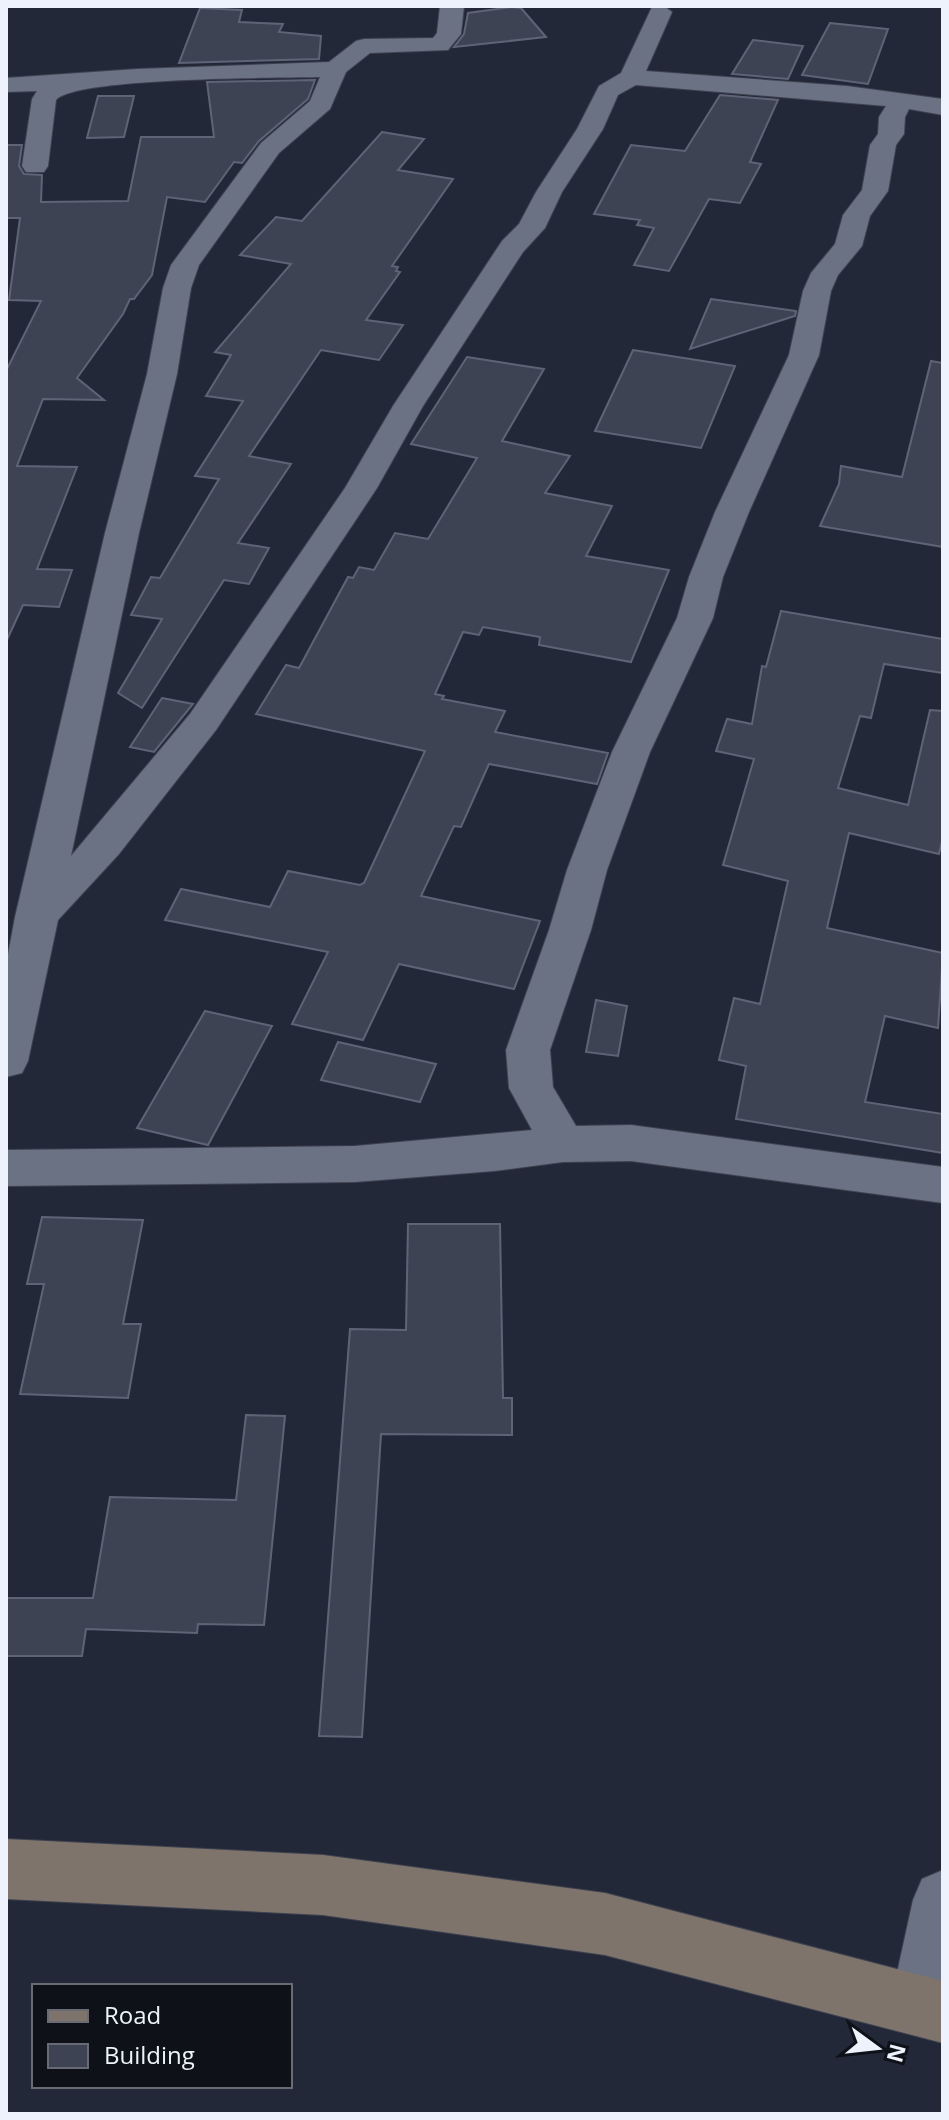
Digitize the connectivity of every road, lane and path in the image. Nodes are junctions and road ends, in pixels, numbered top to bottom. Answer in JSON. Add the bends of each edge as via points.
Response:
{"nodes":[{"id":1,"x":452,"y":6,"type":"edge"},
{"id":2,"x":658,"y":8,"type":"edge"},
{"id":3,"x":335,"y":69,"type":"junction"},
{"id":4,"x":631,"y":77,"type":"junction"},
{"id":5,"x":68,"y":83,"type":"junction"},
{"id":6,"x":6,"y":85,"type":"edge"},
{"id":7,"x":901,"y":101,"type":"junction"},
{"id":8,"x":943,"y":107,"type":"edge"},
{"id":9,"x":35,"y":166,"type":"dead end"},
{"id":10,"x":36,"y":917,"type":"junction"},
{"id":11,"x":6,"y":1061,"type":"edge"},
{"id":12,"x":563,"y":1144,"type":"junction"},
{"id":13,"x":6,"y":1168,"type":"edge"},
{"id":14,"x":943,"y":1185,"type":"edge"},
{"id":15,"x":6,"y":1869,"type":"edge"},
{"id":16,"x":943,"y":1900,"type":"edge"},
{"id":17,"x":932,"y":2009,"type":"edge"}],
"edges":[{"from":1,"to":3,"type":"street","via":[[449,34],[440,45],[364,46]]},
{"from":2,"to":4,"type":"street"},
{"from":3,"to":5,"type":"street"},
{"from":3,"to":10,"type":"street","via":[[321,104],[270,148],[205,234],[181,276]]},
{"from":4,"to":7,"type":"street"},
{"from":4,"to":10,"type":"street","via":[[608,91],[531,228],[512,247],[361,488],[203,722],[105,845]]},
{"from":5,"to":6,"type":"street"},
{"from":5,"to":9,"type":"street","via":[[44,99]]},
{"from":7,"to":8,"type":"street"},
{"from":7,"to":12,"type":"street","via":[[883,145],[875,191],[857,215],[848,246],[817,291],[804,355],[732,512],[695,618],[631,752],[528,1050],[531,1088]]},
{"from":10,"to":11,"type":"street"},
{"from":12,"to":13,"type":"street","via":[[485,1156],[313,1167]]},
{"from":12,"to":14,"type":"street","via":[[631,1143]]},
{"from":15,"to":17,"type":"street","via":[[323,1885],[605,1924]]},
{"from":16,"to":17,"type":"street"}]}
